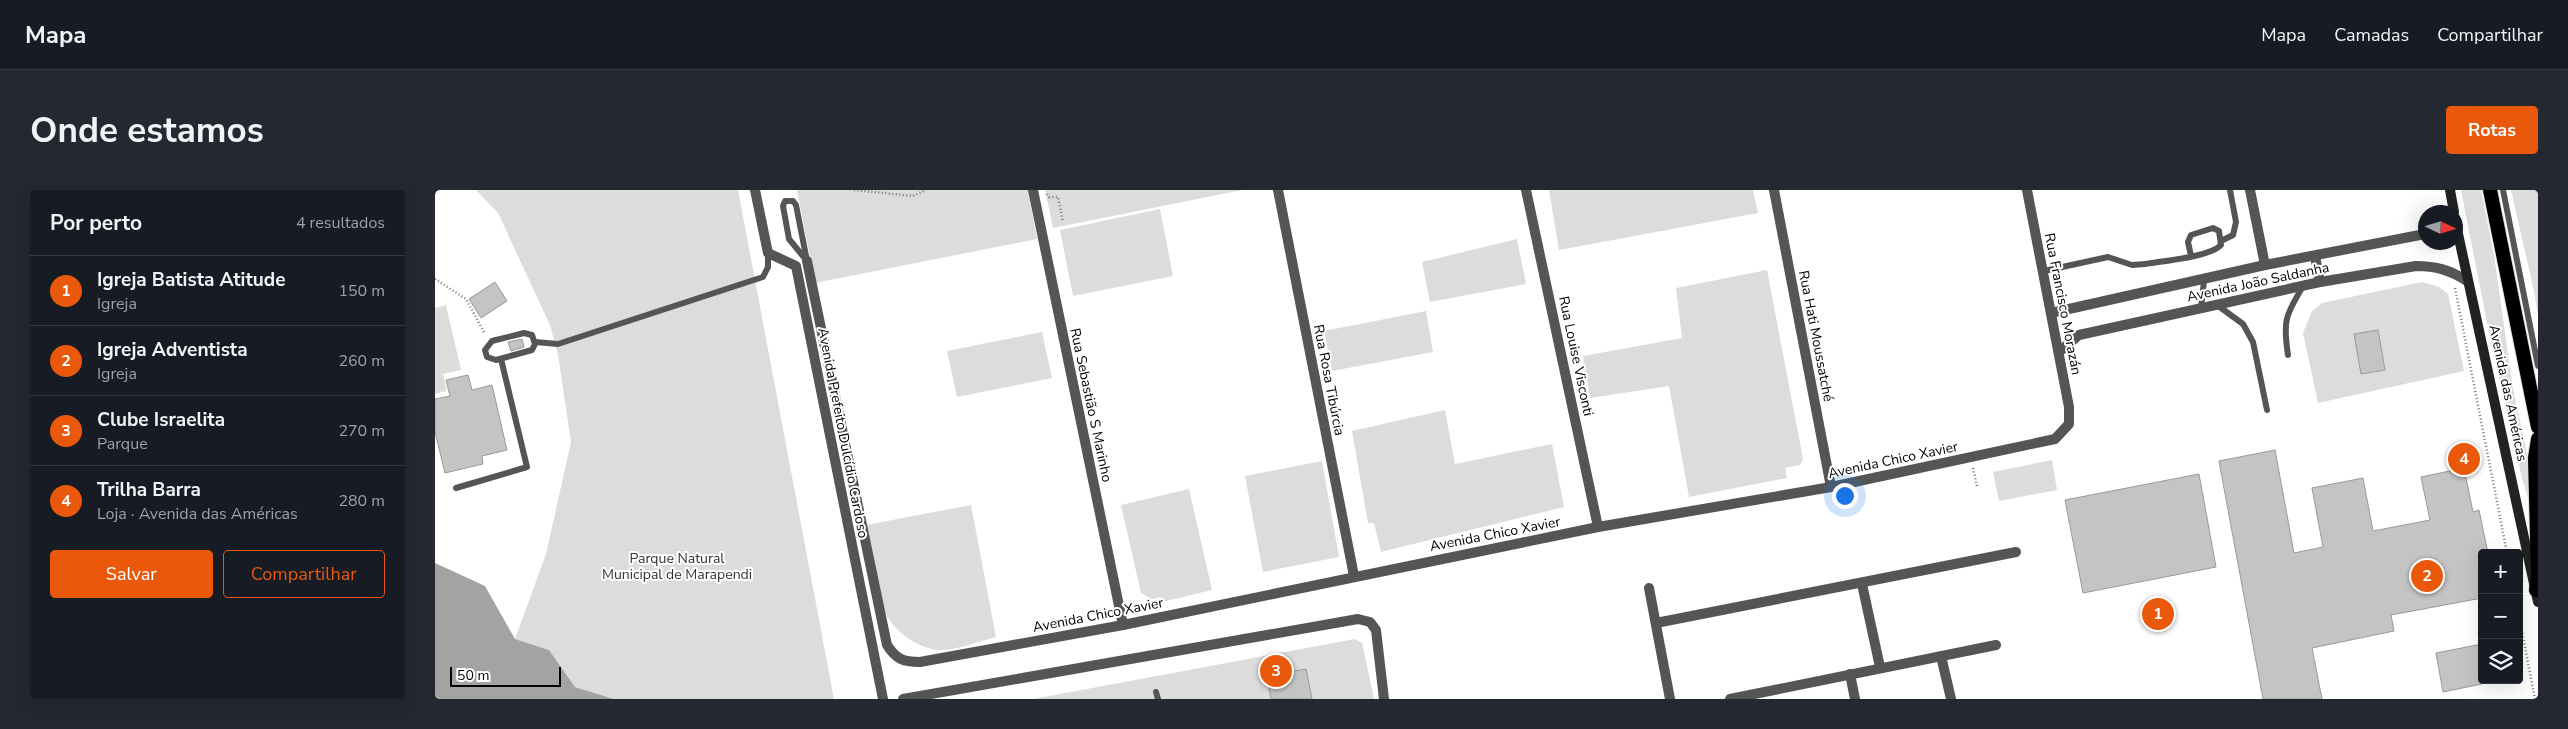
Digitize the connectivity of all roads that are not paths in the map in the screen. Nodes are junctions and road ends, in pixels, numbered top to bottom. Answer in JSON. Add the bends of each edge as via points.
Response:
{"nodes":[{"id":1,"x":755,"y":190,"type":"edge"},
{"id":2,"x":1033,"y":190,"type":"edge"},
{"id":3,"x":1278,"y":190,"type":"edge"},
{"id":4,"x":1526,"y":190,"type":"edge"},
{"id":5,"x":1773,"y":190,"type":"edge"},
{"id":6,"x":2027,"y":190,"type":"edge"},
{"id":7,"x":2230,"y":190,"type":"edge"},
{"id":8,"x":2250,"y":190,"type":"edge"},
{"id":9,"x":2450,"y":190,"type":"edge"},
{"id":10,"x":2491,"y":190,"type":"edge"},
{"id":11,"x":2503,"y":190,"type":"edge"},
{"id":12,"x":2452,"y":205,"type":"edge"},
{"id":13,"x":2418,"y":235,"type":"edge"},
{"id":14,"x":2221,"y":241,"type":"junction"},
{"id":15,"x":2461,"y":250,"type":"edge"},
{"id":16,"x":768,"y":253,"type":"junction"},
{"id":17,"x":2191,"y":256,"type":"junction"},
{"id":18,"x":2315,"y":256,"type":"junction"},
{"id":19,"x":807,"y":261,"type":"junction"},
{"id":20,"x":2265,"y":265,"type":"junction"},
{"id":21,"x":2043,"y":271,"type":"junction"},
{"id":22,"x":2204,"y":281,"type":"junction"},
{"id":23,"x":2467,"y":281,"type":"junction"},
{"id":24,"x":2320,"y":282,"type":"junction"},
{"id":25,"x":2302,"y":288,"type":"junction"},
{"id":26,"x":2217,"y":306,"type":"junction"},
{"id":27,"x":2201,"y":308,"type":"junction"},
{"id":28,"x":2051,"y":313,"type":"junction"},
{"id":29,"x":535,"y":342,"type":"junction"},
{"id":30,"x":2059,"y":352,"type":"junction"},
{"id":31,"x":2288,"y":355,"type":"dead end"},
{"id":32,"x":501,"y":359,"type":"junction"},
{"id":33,"x":2538,"y":366,"type":"edge"},
{"id":34,"x":2267,"y":410,"type":"dead end"},
{"id":35,"x":2069,"y":424,"type":"joint"},
{"id":36,"x":2538,"y":427,"type":"edge"},
{"id":37,"x":2538,"y":439,"type":"edge"},
{"id":38,"x":1831,"y":486,"type":"junction"},
{"id":39,"x":456,"y":488,"type":"dead end"},
{"id":40,"x":1598,"y":527,"type":"junction"},
{"id":41,"x":2016,"y":552,"type":"dead end"},
{"id":42,"x":1354,"y":576,"type":"junction"},
{"id":43,"x":1861,"y":584,"type":"junction"},
{"id":44,"x":2537,"y":586,"type":"edge"},
{"id":45,"x":1649,"y":588,"type":"dead end"},
{"id":46,"x":1656,"y":623,"type":"junction"},
{"id":47,"x":1123,"y":625,"type":"junction"},
{"id":48,"x":1996,"y":645,"type":"dead end"},
{"id":49,"x":1941,"y":656,"type":"junction"},
{"id":50,"x":920,"y":662,"type":"joint"},
{"id":51,"x":1880,"y":667,"type":"junction"},
{"id":52,"x":1850,"y":674,"type":"junction"},
{"id":53,"x":1156,"y":692,"type":"dead end"},
{"id":54,"x":1763,"y":696,"type":"edge"},
{"id":55,"x":883,"y":699,"type":"edge"},
{"id":56,"x":903,"y":699,"type":"edge"},
{"id":57,"x":1158,"y":699,"type":"edge"},
{"id":58,"x":1384,"y":699,"type":"edge"},
{"id":59,"x":1670,"y":699,"type":"edge"},
{"id":60,"x":1729,"y":699,"type":"edge"},
{"id":61,"x":1855,"y":699,"type":"edge"},
{"id":62,"x":1951,"y":699,"type":"edge"}],
"edges":[{"from":1,"to":16,"type":"street"},
{"from":2,"to":47,"type":"street","name":"Rua Sebastião S Marinho"},
{"from":3,"to":42,"type":"street","name":"Rua Rosa Tibúrcia"},
{"from":4,"to":40,"type":"street","name":"Rua Louise Visconti"},
{"from":5,"to":38,"type":"street","name":"Rua Hati Moussatché"},
{"from":6,"to":21,"type":"street","name":"Rua Francisco Morazán"},
{"from":7,"to":14,"type":"lane","via":[[2236,226],[2233,235]]},
{"from":8,"to":20,"type":"street"},
{"from":9,"to":12,"type":"main road","name":"Avenida das Américas"},
{"from":10,"to":36,"type":"highway","name":"Avenida das Américas"},
{"from":11,"to":33,"type":"lane"},
{"from":13,"to":18,"type":"street","name":"Avenida João Saldanha"},
{"from":14,"to":17,"type":"lane","via":[[2213,252]]},
{"from":14,"to":17,"type":"lane","via":[[2217,229],[2195,232],[2188,242]]},
{"from":15,"to":23,"type":"main road","name":"Avenida das Américas"},
{"from":16,"to":29,"type":"lane","via":[[768,267],[763,277],[557,344]]},
{"from":16,"to":55,"type":"street","name":"Avenida Prefeito Dulcídio Cardoso","via":[[796,266]]},
{"from":17,"to":21,"type":"lane","via":[[2138,265],[2108,257]]},
{"from":18,"to":20,"type":"street","name":"Avenida João Saldanha"},
{"from":18,"to":24,"type":"street"},
{"from":19,"to":19,"type":"lane","via":[[796,205],[793,201],[785,201],[783,206],[789,239]]},
{"from":19,"to":50,"type":"street","name":"Avenida Prefeito Dulcídio Cardoso","via":[[887,645],[896,658]]},
{"from":20,"to":22,"type":"street","name":"Avenida João Saldanha"},
{"from":21,"to":28,"type":"street","name":"Rua Francisco Morazán"},
{"from":22,"to":27,"type":"lane"},
{"from":22,"to":28,"type":"street","name":"Avenida João Saldanha"},
{"from":23,"to":24,"type":"street","name":"Avenida João Saldanha","via":[[2452,271],[2416,266]]},
{"from":23,"to":44,"type":"main road","name":"Avenida das Américas"},
{"from":24,"to":25,"type":"street","name":"Avenida João Saldanha"},
{"from":25,"to":26,"type":"street","name":"Avenida João Saldanha"},
{"from":25,"to":31,"type":"lane","via":[[2289,310],[2284,329]]},
{"from":26,"to":27,"type":"street","name":"Avenida João Saldanha"},
{"from":26,"to":34,"type":"lane","via":[[2243,324],[2253,342]]},
{"from":27,"to":30,"type":"street","name":"Avenida João Saldanha","via":[[2079,335]]},
{"from":28,"to":30,"type":"street","name":"Rua Francisco Morazán"},
{"from":29,"to":32,"type":"lane","via":[[532,350]]},
{"from":29,"to":32,"type":"lane","via":[[532,335],[524,333],[492,341],[485,350],[487,357]]},
{"from":30,"to":35,"type":"street","name":"Rua Francisco Morazán"},
{"from":32,"to":39,"type":"lane","via":[[527,467]]},
{"from":35,"to":38,"type":"street","name":"Avenida Chico Xavier","via":[[2055,439]]},
{"from":37,"to":44,"type":"highway","via":[[2535,458]]},
{"from":38,"to":40,"type":"street","name":"Avenida Chico Xavier"},
{"from":40,"to":42,"type":"street","name":"Avenida Chico Xavier"},
{"from":41,"to":43,"type":"street"},
{"from":42,"to":47,"type":"street","name":"Avenida Chico Xavier"},
{"from":43,"to":46,"type":"street"},
{"from":43,"to":51,"type":"street"},
{"from":45,"to":46,"type":"street"},
{"from":46,"to":59,"type":"street"},
{"from":47,"to":50,"type":"street","name":"Avenida Chico Xavier"},
{"from":48,"to":49,"type":"street"},
{"from":49,"to":51,"type":"street"},
{"from":49,"to":62,"type":"street"},
{"from":51,"to":52,"type":"street"},
{"from":52,"to":54,"type":"street"},
{"from":52,"to":61,"type":"street"},
{"from":53,"to":57,"type":"lane"},
{"from":54,"to":60,"type":"street"},
{"from":56,"to":58,"type":"street","via":[[1357,619],[1371,622],[1376,630]]}]}
